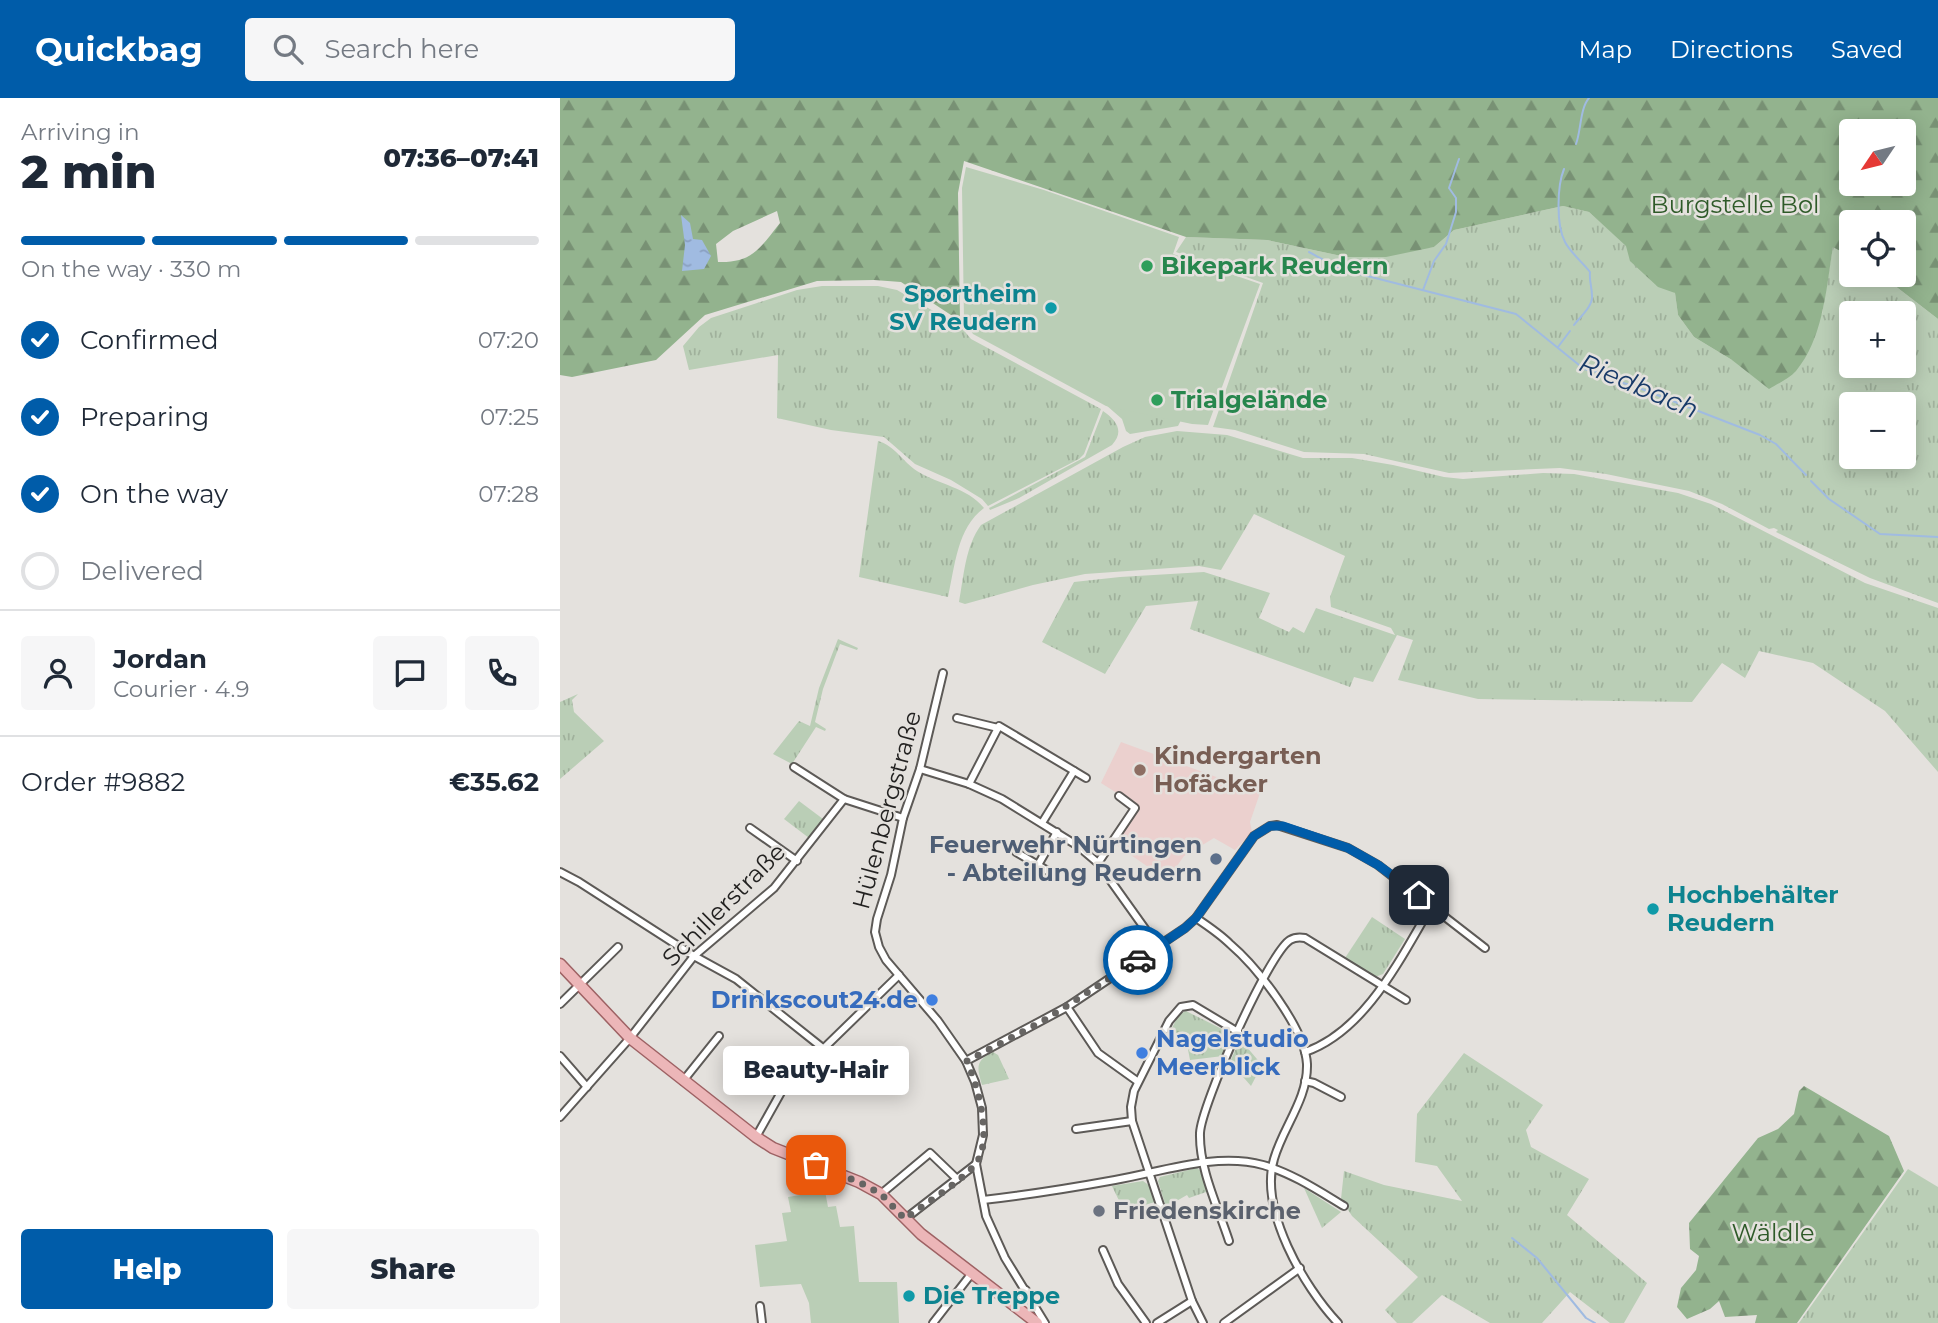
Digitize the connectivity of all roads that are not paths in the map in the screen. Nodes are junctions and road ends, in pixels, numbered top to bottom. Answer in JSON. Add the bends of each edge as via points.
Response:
{"nodes":[{"id":1,"x":943,"y":673,"type":"dead end"},
{"id":2,"x":957,"y":718,"type":"dead end"},
{"id":3,"x":998,"y":728,"type":"junction"},
{"id":4,"x":794,"y":767,"type":"dead end"},
{"id":5,"x":920,"y":769,"type":"junction"},
{"id":6,"x":1074,"y":771,"type":"junction"},
{"id":7,"x":1086,"y":778,"type":"dead end"},
{"id":8,"x":970,"y":784,"type":"junction"},
{"id":9,"x":1119,"y":796,"type":"dead end"},
{"id":10,"x":844,"y":799,"type":"junction"},
{"id":11,"x":903,"y":818,"type":"junction"},
{"id":12,"x":1042,"y":822,"type":"junction"},
{"id":13,"x":750,"y":828,"type":"dead end"},
{"id":14,"x":1057,"y":832,"type":"junction"},
{"id":15,"x":1016,"y":852,"type":"dead end"},
{"id":16,"x":797,"y":861,"type":"junction"},
{"id":17,"x":1098,"y":863,"type":"junction"},
{"id":18,"x":1038,"y":865,"type":"junction"},
{"id":19,"x":560,"y":872,"type":"edge"},
{"id":20,"x":1054,"y":875,"type":"dead end"},
{"id":21,"x":1432,"y":905,"type":"junction"},
{"id":22,"x":1196,"y":918,"type":"junction"},
{"id":23,"x":618,"y":947,"type":"dead end"},
{"id":24,"x":1158,"y":947,"type":"junction"},
{"id":25,"x":1485,"y":948,"type":"dead end"},
{"id":26,"x":694,"y":956,"type":"junction"},
{"id":27,"x":560,"y":964,"type":"edge"},
{"id":28,"x":899,"y":975,"type":"junction"},
{"id":29,"x":1262,"y":979,"type":"junction"},
{"id":30,"x":580,"y":985,"type":"junction"},
{"id":31,"x":1383,"y":985,"type":"junction"},
{"id":32,"x":1406,"y":1000,"type":"dead end"},
{"id":33,"x":560,"y":1003,"type":"edge"},
{"id":34,"x":1067,"y":1007,"type":"junction"},
{"id":35,"x":1238,"y":1032,"type":"junction"},
{"id":36,"x":719,"y":1036,"type":"dead end"},
{"id":37,"x":630,"y":1038,"type":"junction"},
{"id":38,"x":824,"y":1049,"type":"junction"},
{"id":39,"x":1306,"y":1052,"type":"junction"},
{"id":40,"x":560,"y":1056,"type":"edge"},
{"id":41,"x":967,"y":1061,"type":"junction"},
{"id":42,"x":683,"y":1081,"type":"junction"},
{"id":43,"x":1137,"y":1081,"type":"junction"},
{"id":44,"x":1305,"y":1081,"type":"junction"},
{"id":45,"x":587,"y":1087,"type":"junction"},
{"id":46,"x":1341,"y":1097,"type":"dead end"},
{"id":47,"x":561,"y":1112,"type":"edge"},
{"id":48,"x":1132,"y":1121,"type":"junction"},
{"id":49,"x":1076,"y":1129,"type":"dead end"},
{"id":50,"x":755,"y":1137,"type":"junction"},
{"id":51,"x":1203,"y":1163,"type":"junction"},
{"id":52,"x":976,"y":1164,"type":"junction"},
{"id":53,"x":1273,"y":1169,"type":"junction"},
{"id":54,"x":1151,"y":1174,"type":"junction"},
{"id":55,"x":957,"y":1179,"type":"junction"},
{"id":56,"x":881,"y":1194,"type":"junction"},
{"id":57,"x":983,"y":1200,"type":"junction"},
{"id":58,"x":1344,"y":1206,"type":"dead end"},
{"id":59,"x":905,"y":1219,"type":"junction"},
{"id":60,"x":1229,"y":1241,"type":"dead end"},
{"id":61,"x":1103,"y":1250,"type":"dead end"},
{"id":62,"x":1300,"y":1268,"type":"junction"},
{"id":63,"x":972,"y":1273,"type":"junction"},
{"id":64,"x":1026,"y":1290,"type":"junction"},
{"id":65,"x":1192,"y":1301,"type":"junction"},
{"id":66,"x":760,"y":1306,"type":"dead end"},
{"id":67,"x":1015,"y":1306,"type":"junction"},
{"id":68,"x":1335,"y":1320,"type":"edge"},
{"id":69,"x":762,"y":1323,"type":"edge"},
{"id":70,"x":933,"y":1323,"type":"edge"},
{"id":71,"x":1037,"y":1323,"type":"edge"},
{"id":72,"x":1045,"y":1323,"type":"edge"},
{"id":73,"x":1146,"y":1323,"type":"edge"},
{"id":74,"x":1157,"y":1323,"type":"edge"},
{"id":75,"x":1203,"y":1323,"type":"edge"},
{"id":76,"x":1224,"y":1323,"type":"edge"},
{"id":77,"x":1325,"y":1323,"type":"edge"}],
"edges":[{"from":1,"to":5,"type":"street","name":"Hülenbergstraße"},
{"from":2,"to":3,"type":"street"},
{"from":3,"to":6,"type":"street"},
{"from":3,"to":8,"type":"street"},
{"from":4,"to":10,"type":"street"},
{"from":5,"to":8,"type":"street"},
{"from":5,"to":11,"type":"street","name":"Hülenbergstraße"},
{"from":6,"to":7,"type":"street"},
{"from":6,"to":12,"type":"street"},
{"from":8,"to":12,"type":"street"},
{"from":9,"to":17,"type":"street","via":[[1135,808]]},
{"from":10,"to":11,"type":"street"},
{"from":10,"to":16,"type":"street","name":"Schillerstraße"},
{"from":11,"to":28,"type":"street","name":"Hülenbergstraße","via":[[875,932],[878,947]]},
{"from":12,"to":14,"type":"street"},
{"from":13,"to":16,"type":"street"},
{"from":14,"to":17,"type":"street"},
{"from":14,"to":18,"type":"street"},
{"from":15,"to":18,"type":"street"},
{"from":16,"to":26,"type":"street","name":"Schillerstraße","via":[[774,888]]},
{"from":17,"to":24,"type":"street"},
{"from":18,"to":20,"type":"street"},
{"from":19,"to":26,"type":"street"},
{"from":21,"to":22,"type":"street","via":[[1348,848],[1278,825],[1258,832]]},
{"from":21,"to":25,"type":"street"},
{"from":21,"to":31,"type":"street"},
{"from":22,"to":24,"type":"street"},
{"from":22,"to":29,"type":"street","via":[[1232,945]]},
{"from":23,"to":30,"type":"street"},
{"from":24,"to":34,"type":"street"},
{"from":26,"to":37,"type":"street","name":"Schillerstraße"},
{"from":26,"to":38,"type":"street","via":[[736,979]]},
{"from":27,"to":30,"type":"main road"},
{"from":28,"to":38,"type":"street"},
{"from":28,"to":41,"type":"street","name":"Hülenbergstraße"},
{"from":29,"to":31,"type":"street","via":[[1288,941],[1297,937]]},
{"from":29,"to":35,"type":"street"},
{"from":29,"to":39,"type":"street","via":[[1291,1020]]},
{"from":30,"to":33,"type":"street"},
{"from":30,"to":37,"type":"main road"},
{"from":31,"to":32,"type":"street"},
{"from":31,"to":39,"type":"street","via":[[1341,1033]]},
{"from":34,"to":41,"type":"street"},
{"from":34,"to":43,"type":"street","via":[[1098,1053]]},
{"from":35,"to":43,"type":"street","via":[[1193,1005],[1181,1007]]},
{"from":35,"to":51,"type":"street","via":[[1202,1116]]},
{"from":36,"to":42,"type":"street"},
{"from":37,"to":42,"type":"main road"},
{"from":37,"to":45,"type":"street","name":"Schillerstraße"},
{"from":38,"to":50,"type":"street","via":[[784,1087]]},
{"from":39,"to":44,"type":"street"},
{"from":40,"to":45,"type":"street"},
{"from":41,"to":52,"type":"street","name":"Hülenbergstraße","via":[[982,1108],[983,1135]]},
{"from":42,"to":50,"type":"main road"},
{"from":43,"to":48,"type":"street"},
{"from":44,"to":46,"type":"street"},
{"from":44,"to":53,"type":"street"},
{"from":45,"to":47,"type":"street","name":"Schillerstraße"},
{"from":48,"to":49,"type":"street"},
{"from":48,"to":54,"type":"street"},
{"from":50,"to":56,"type":"main road"},
{"from":51,"to":53,"type":"street","via":[[1244,1163]]},
{"from":51,"to":54,"type":"street"},
{"from":51,"to":60,"type":"street"},
{"from":52,"to":55,"type":"street"},
{"from":52,"to":57,"type":"street","name":"Hülenbergstraße"},
{"from":53,"to":58,"type":"street"},
{"from":53,"to":62,"type":"street","via":[[1272,1200]]},
{"from":54,"to":57,"type":"street"},
{"from":54,"to":65,"type":"street"},
{"from":55,"to":56,"type":"street","via":[[930,1153]]},
{"from":55,"to":59,"type":"street"},
{"from":56,"to":59,"type":"main road"},
{"from":57,"to":64,"type":"street","name":"Hülenbergstraße","via":[[996,1242]]},
{"from":59,"to":63,"type":"main road"},
{"from":61,"to":73,"type":"street","via":[[1118,1284]]},
{"from":62,"to":68,"type":"street"},
{"from":62,"to":76,"type":"street"},
{"from":63,"to":67,"type":"main road"},
{"from":63,"to":70,"type":"street"},
{"from":64,"to":67,"type":"street"},
{"from":64,"to":72,"type":"street","name":"Hülenbergstraße"},
{"from":65,"to":74,"type":"street"},
{"from":65,"to":75,"type":"street"},
{"from":66,"to":69,"type":"street"},
{"from":67,"to":71,"type":"main road"},
{"from":68,"to":77,"type":"street"}]}
